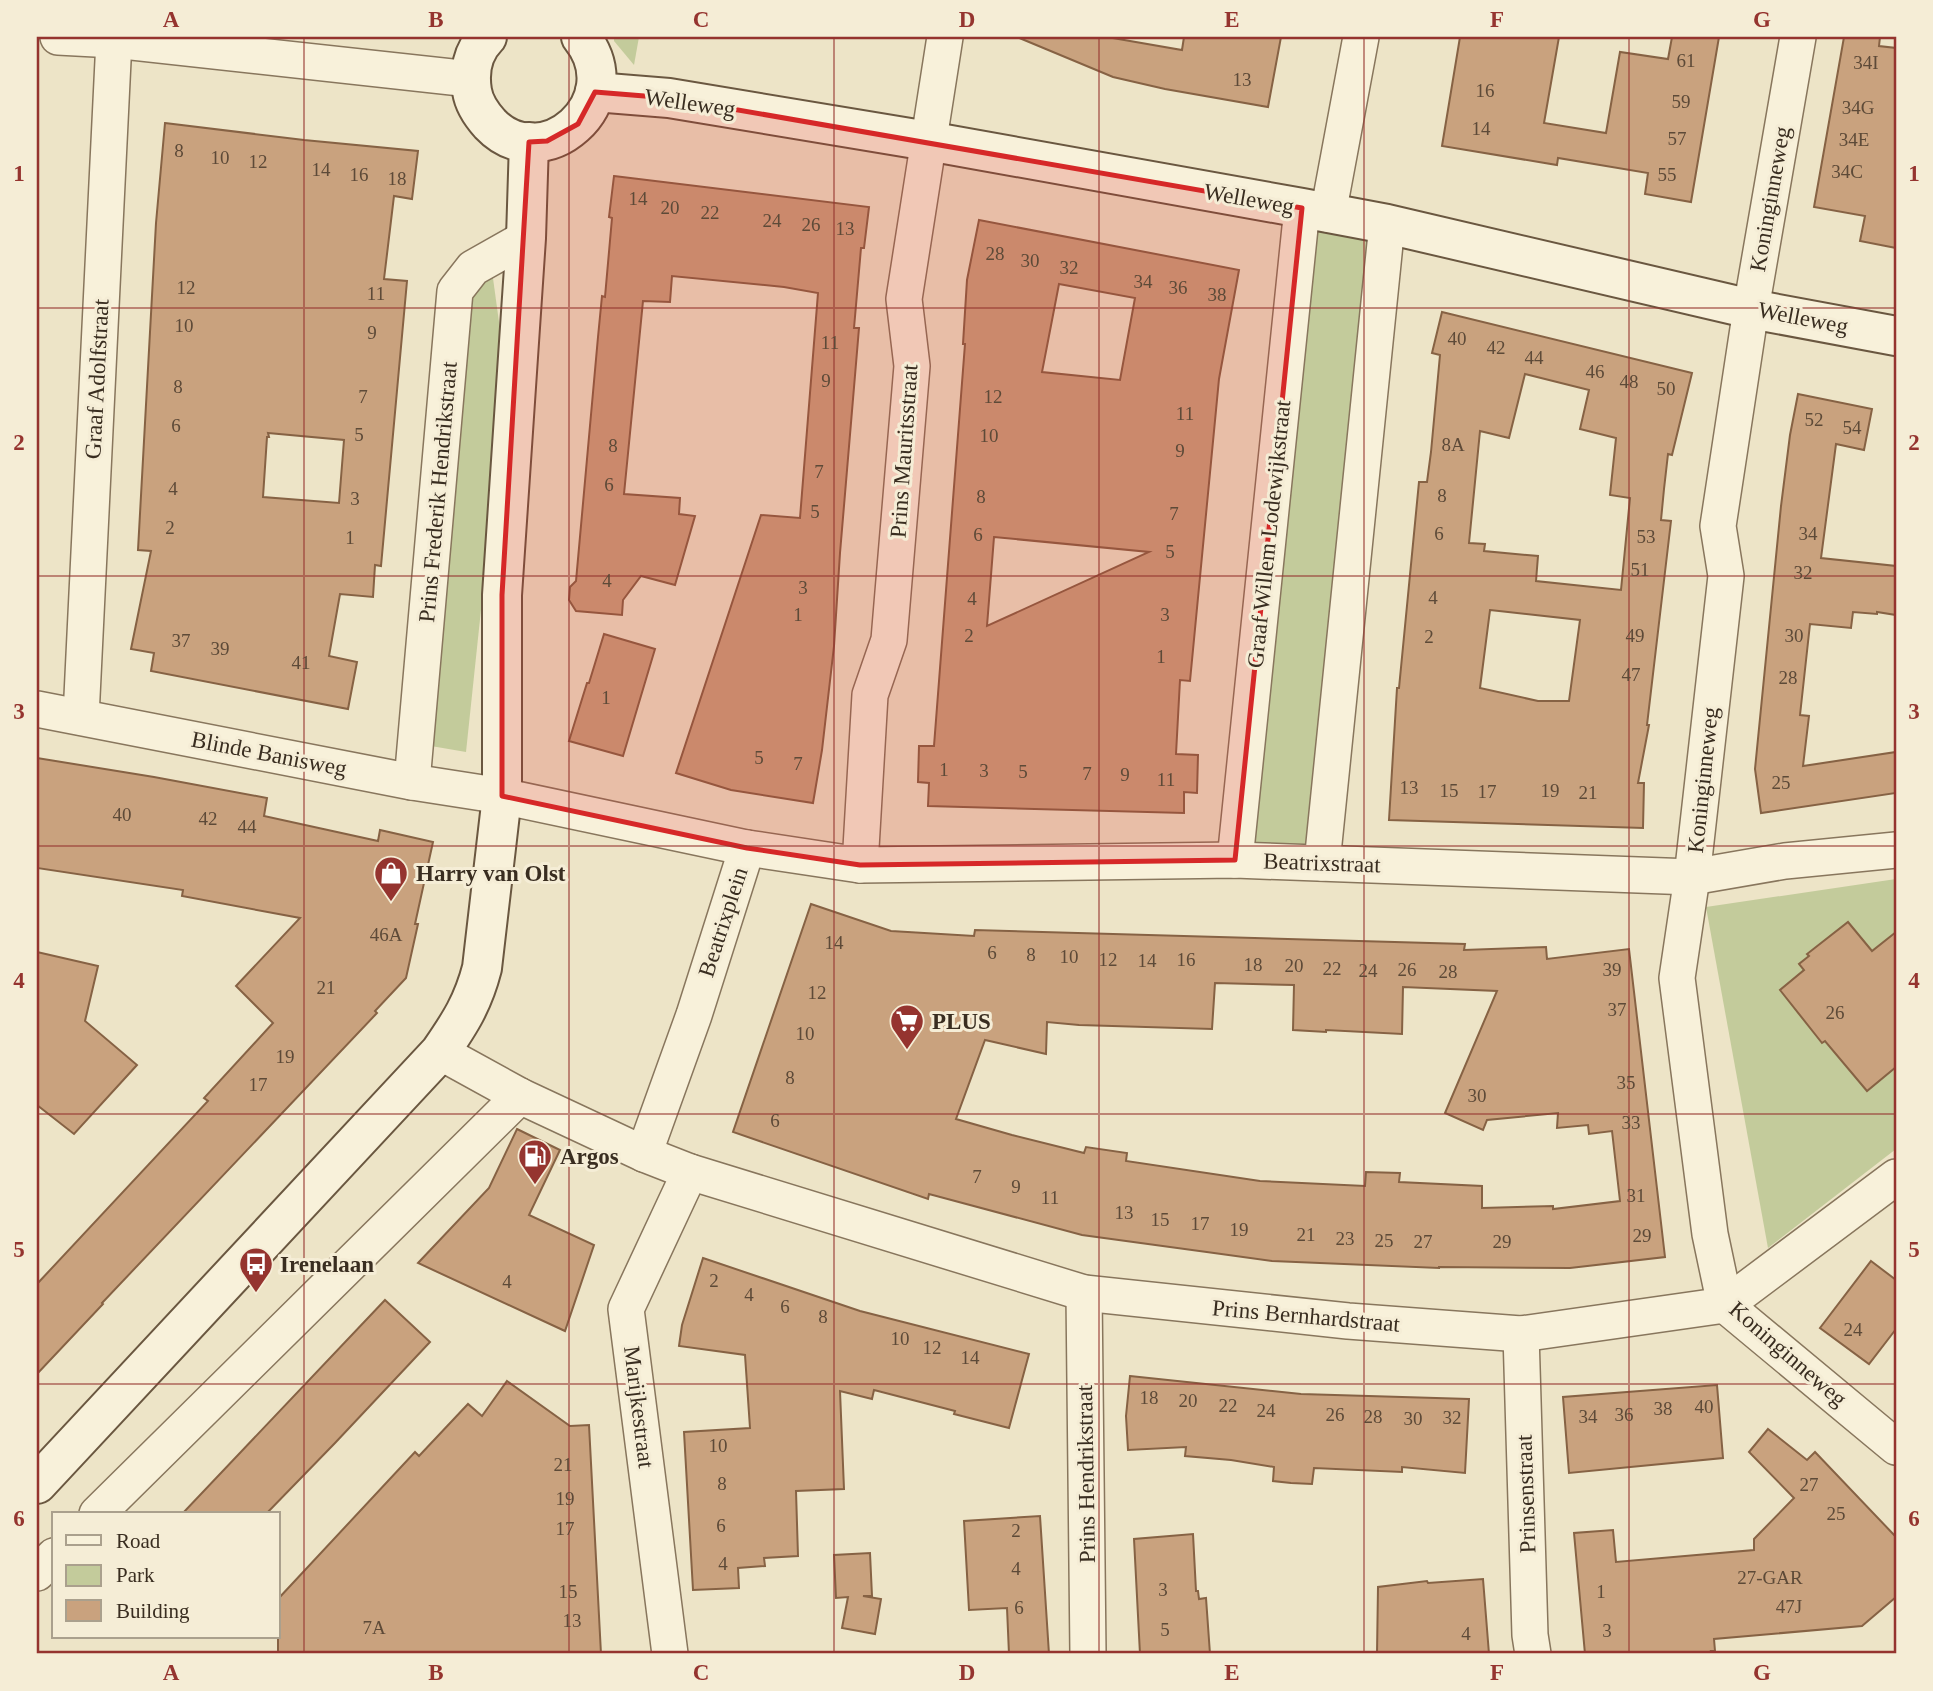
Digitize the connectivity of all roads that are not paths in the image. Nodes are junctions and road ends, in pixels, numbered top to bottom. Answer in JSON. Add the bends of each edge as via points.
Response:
{"nodes":[{"id":1,"x":58,"y":37,"type":"edge"},
{"id":2,"x":487,"y":37,"type":"edge"},
{"id":3,"x":581,"y":37,"type":"edge"},
{"id":4,"x":945,"y":37,"type":"edge"},
{"id":5,"x":1361,"y":37,"type":"edge"},
{"id":6,"x":1798,"y":37,"type":"edge"},
{"id":7,"x":114,"y":40,"type":"junction"},
{"id":8,"x":470,"y":79,"type":"junction"},
{"id":9,"x":595,"y":92,"type":"junction"},
{"id":10,"x":928,"y":141,"type":"junction"},
{"id":11,"x":529,"y":142,"type":"junction"},
{"id":12,"x":1315,"y":211,"type":"junction"},
{"id":13,"x":1387,"y":224,"type":"junction"},
{"id":14,"x":526,"y":238,"type":"junction"},
{"id":15,"x":1751,"y":309,"type":"junction"},
{"id":16,"x":1896,"y":336,"type":"edge"},
{"id":17,"x":37,"y":709,"type":"edge"},
{"id":18,"x":81,"y":717,"type":"junction"},
{"id":19,"x":412,"y":782,"type":"junction"},
{"id":20,"x":502,"y":796,"type":"junction"},
{"id":21,"x":747,"y":848,"type":"junction"},
{"id":22,"x":1896,"y":850,"type":"edge"},
{"id":23,"x":1235,"y":860,"type":"junction"},
{"id":24,"x":1322,"y":863,"type":"junction"},
{"id":25,"x":860,"y":865,"type":"junction"},
{"id":26,"x":1692,"y":877,"type":"junction"},
{"id":27,"x":440,"y":1052,"type":"junction"},
{"id":28,"x":520,"y":1096,"type":"junction"},
{"id":29,"x":644,"y":1154,"type":"junction"},
{"id":30,"x":690,"y":1172,"type":"junction"},
{"id":31,"x":1896,"y":1177,"type":"edge"},
{"id":32,"x":1084,"y":1293,"type":"junction"},
{"id":33,"x":1725,"y":1305,"type":"junction"},
{"id":34,"x":1521,"y":1334,"type":"junction"},
{"id":35,"x":1896,"y":1447,"type":"edge"},
{"id":36,"x":37,"y":1483,"type":"edge"},
{"id":37,"x":99,"y":1512,"type":"edge"},
{"id":38,"x":52,"y":1558,"type":"edge"},
{"id":39,"x":37,"y":1573,"type":"edge"},
{"id":40,"x":670,"y":1654,"type":"edge"},
{"id":41,"x":1088,"y":1654,"type":"edge"},
{"id":42,"x":1534,"y":1654,"type":"edge"}],
"edges":[{"from":1,"to":7,"type":"street"},
{"from":2,"to":8,"type":"main road","via":[[472,61]]},
{"from":3,"to":9,"type":"main road","via":[[594,61]]},
{"from":4,"to":10,"type":"street","name":"Prins Mauritsstraat"},
{"from":5,"to":12,"type":"street","name":"Graaf Willem Lodewijkstraat"},
{"from":6,"to":15,"type":"street","name":"Koninginneweg"},
{"from":7,"to":8,"type":"street"},
{"from":7,"to":18,"type":"street","name":"Graaf Adolfstraat"},
{"from":8,"to":11,"type":"main road","via":[[473,99],[495,129]]},
{"from":9,"to":10,"type":"main road","name":"Welleweg","via":[[669,98]]},
{"from":9,"to":11,"type":"main road","via":[[578,124],[547,141]]},
{"from":10,"to":12,"type":"main road","name":"Welleweg"},
{"from":10,"to":25,"type":"street","name":"Prins Mauritsstraat","via":[[904,299],[911,380],[889,640],[870,695]]},
{"from":11,"to":14,"type":"main road"},
{"from":12,"to":13,"type":"main road","name":"Welleweg"},
{"from":12,"to":23,"type":"street","name":"Graaf Willem Lodewijkstraat"},
{"from":13,"to":15,"type":"main road","name":"Welleweg"},
{"from":13,"to":24,"type":"street"},
{"from":14,"to":19,"type":"street","name":"Prins Frederik Hendrikstraat","via":[[473,268],[456,291]]},
{"from":14,"to":20,"type":"main road","via":[[502,595]]},
{"from":15,"to":16,"type":"main road","name":"Welleweg"},
{"from":15,"to":26,"type":"street","name":"Koninginneweg","via":[[1717,526],[1726,576]]},
{"from":17,"to":18,"type":"street","name":"Blinde Banisweg"},
{"from":18,"to":19,"type":"street","name":"Blinde Banisweg"},
{"from":19,"to":20,"type":"street","name":"Blinde Banisweg"},
{"from":20,"to":21,"type":"street","name":"Beatrixplein"},
{"from":20,"to":27,"type":"main road","via":[[475,993]]},
{"from":21,"to":25,"type":"street","name":"Beatrixstraat"},
{"from":21,"to":29,"type":"street","name":"Beatrixplein"},
{"from":22,"to":26,"type":"street","name":"Beatrixstraat","via":[[1785,861]]},
{"from":23,"to":24,"type":"street","name":"Beatrixstraat"},
{"from":23,"to":25,"type":"street","name":"Beatrixstraat"},
{"from":24,"to":26,"type":"street","name":"Beatrixstraat"},
{"from":26,"to":33,"type":"street","name":"Koninginneweg","via":[[1677,978],[1710,1234]]},
{"from":27,"to":28,"type":"street"},
{"from":27,"to":36,"type":"main road"},
{"from":28,"to":29,"type":"street"},
{"from":28,"to":37,"type":"street"},
{"from":29,"to":30,"type":"street"},
{"from":30,"to":32,"type":"street","name":"Prins Bernhardstraat"},
{"from":30,"to":40,"type":"street","name":"Marijkestraat","via":[[626,1309]]},
{"from":31,"to":33,"type":"street","name":"Prins Bernhardstraat"},
{"from":32,"to":34,"type":"street","name":"Prins Bernhardstraat"},
{"from":32,"to":41,"type":"street","name":"Prins Hendrikstraat"},
{"from":33,"to":34,"type":"street","name":"Prins Bernhardstraat"},
{"from":33,"to":35,"type":"street","name":"Koninginneweg"},
{"from":34,"to":42,"type":"street","name":"Prinsenstraat"},
{"from":38,"to":39,"type":"street"}]}
